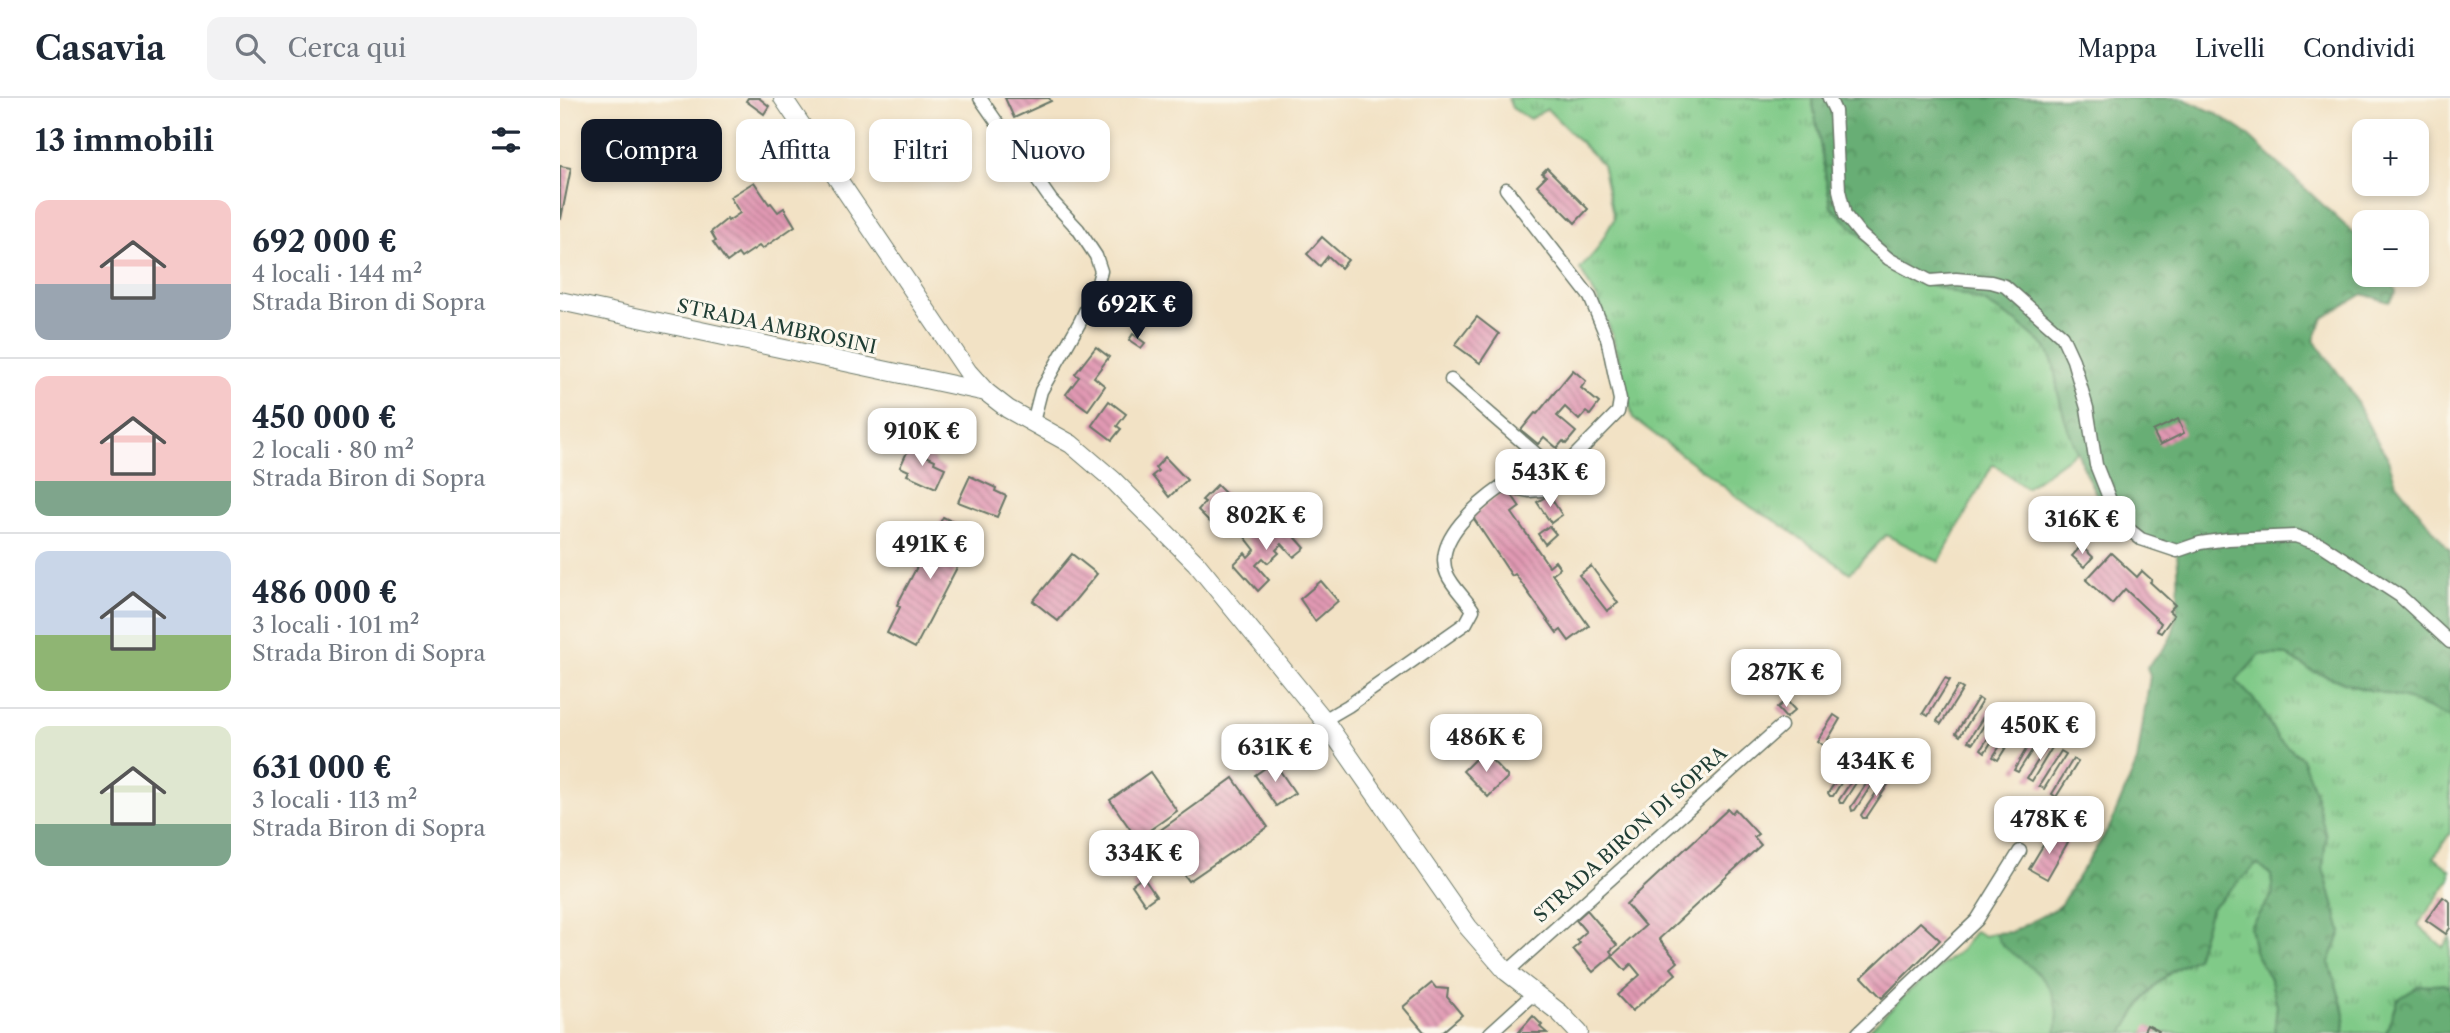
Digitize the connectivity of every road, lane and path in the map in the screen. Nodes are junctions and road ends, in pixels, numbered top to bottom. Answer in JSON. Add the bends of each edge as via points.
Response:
{"nodes":[{"id":1,"x":783,"y":98,"type":"edge"},
{"id":2,"x":980,"y":98,"type":"edge"},
{"id":3,"x":1829,"y":98,"type":"edge"},
{"id":4,"x":1506,"y":189,"type":"dead end"},
{"id":5,"x":560,"y":301,"type":"edge"},
{"id":6,"x":1451,"y":380,"type":"dead end"},
{"id":7,"x":986,"y":392,"type":"junction"},
{"id":8,"x":1033,"y":422,"type":"junction"},
{"id":9,"x":1558,"y":472,"type":"junction"},
{"id":10,"x":2450,"y":642,"type":"edge"},
{"id":11,"x":1324,"y":720,"type":"junction"},
{"id":12,"x":1781,"y":726,"type":"dead end"},
{"id":13,"x":2020,"y":851,"type":"dead end"},
{"id":14,"x":1507,"y":972,"type":"junction"},
{"id":15,"x":1532,"y":994,"type":"junction"},
{"id":16,"x":1490,"y":1033,"type":"edge"},
{"id":17,"x":1579,"y":1033,"type":"edge"},
{"id":18,"x":1858,"y":1033,"type":"edge"}],
"edges":[{"from":1,"to":7,"type":"street"},
{"from":2,"to":8,"type":"street","via":[[1051,200],[1078,229],[1101,271],[1080,322],[1041,391]]},
{"from":3,"to":10,"type":"street","via":[[1835,111],[1839,190],[1845,215],[1861,235],[1889,259],[1930,281],[1955,279],[2005,286],[2062,336],[2087,408],[2096,465],[2115,513],[2127,528],[2141,539],[2177,551],[2228,539],[2295,536],[2322,545],[2400,596]]},
{"from":4,"to":9,"type":"street","via":[[1590,297],[1607,338],[1617,383],[1618,412]]},
{"from":5,"to":7,"type":"street","name":"STRADA AMBROSINI"},
{"from":6,"to":9,"type":"street"},
{"from":7,"to":8,"type":"street"},
{"from":8,"to":11,"type":"street","via":[[1071,444],[1113,480],[1196,563]]},
{"from":9,"to":11,"type":"street","via":[[1541,490],[1503,486],[1484,499],[1455,531],[1445,558],[1446,573],[1473,610],[1466,623]]},
{"from":11,"to":14,"type":"street","via":[[1468,927]]},
{"from":12,"to":14,"type":"street","name":"STRADA BIRON DI SOPRA"},
{"from":13,"to":18,"type":"street","via":[[1977,920]]},
{"from":14,"to":15,"type":"street"},
{"from":15,"to":16,"type":"street"},
{"from":15,"to":17,"type":"street"}]}
